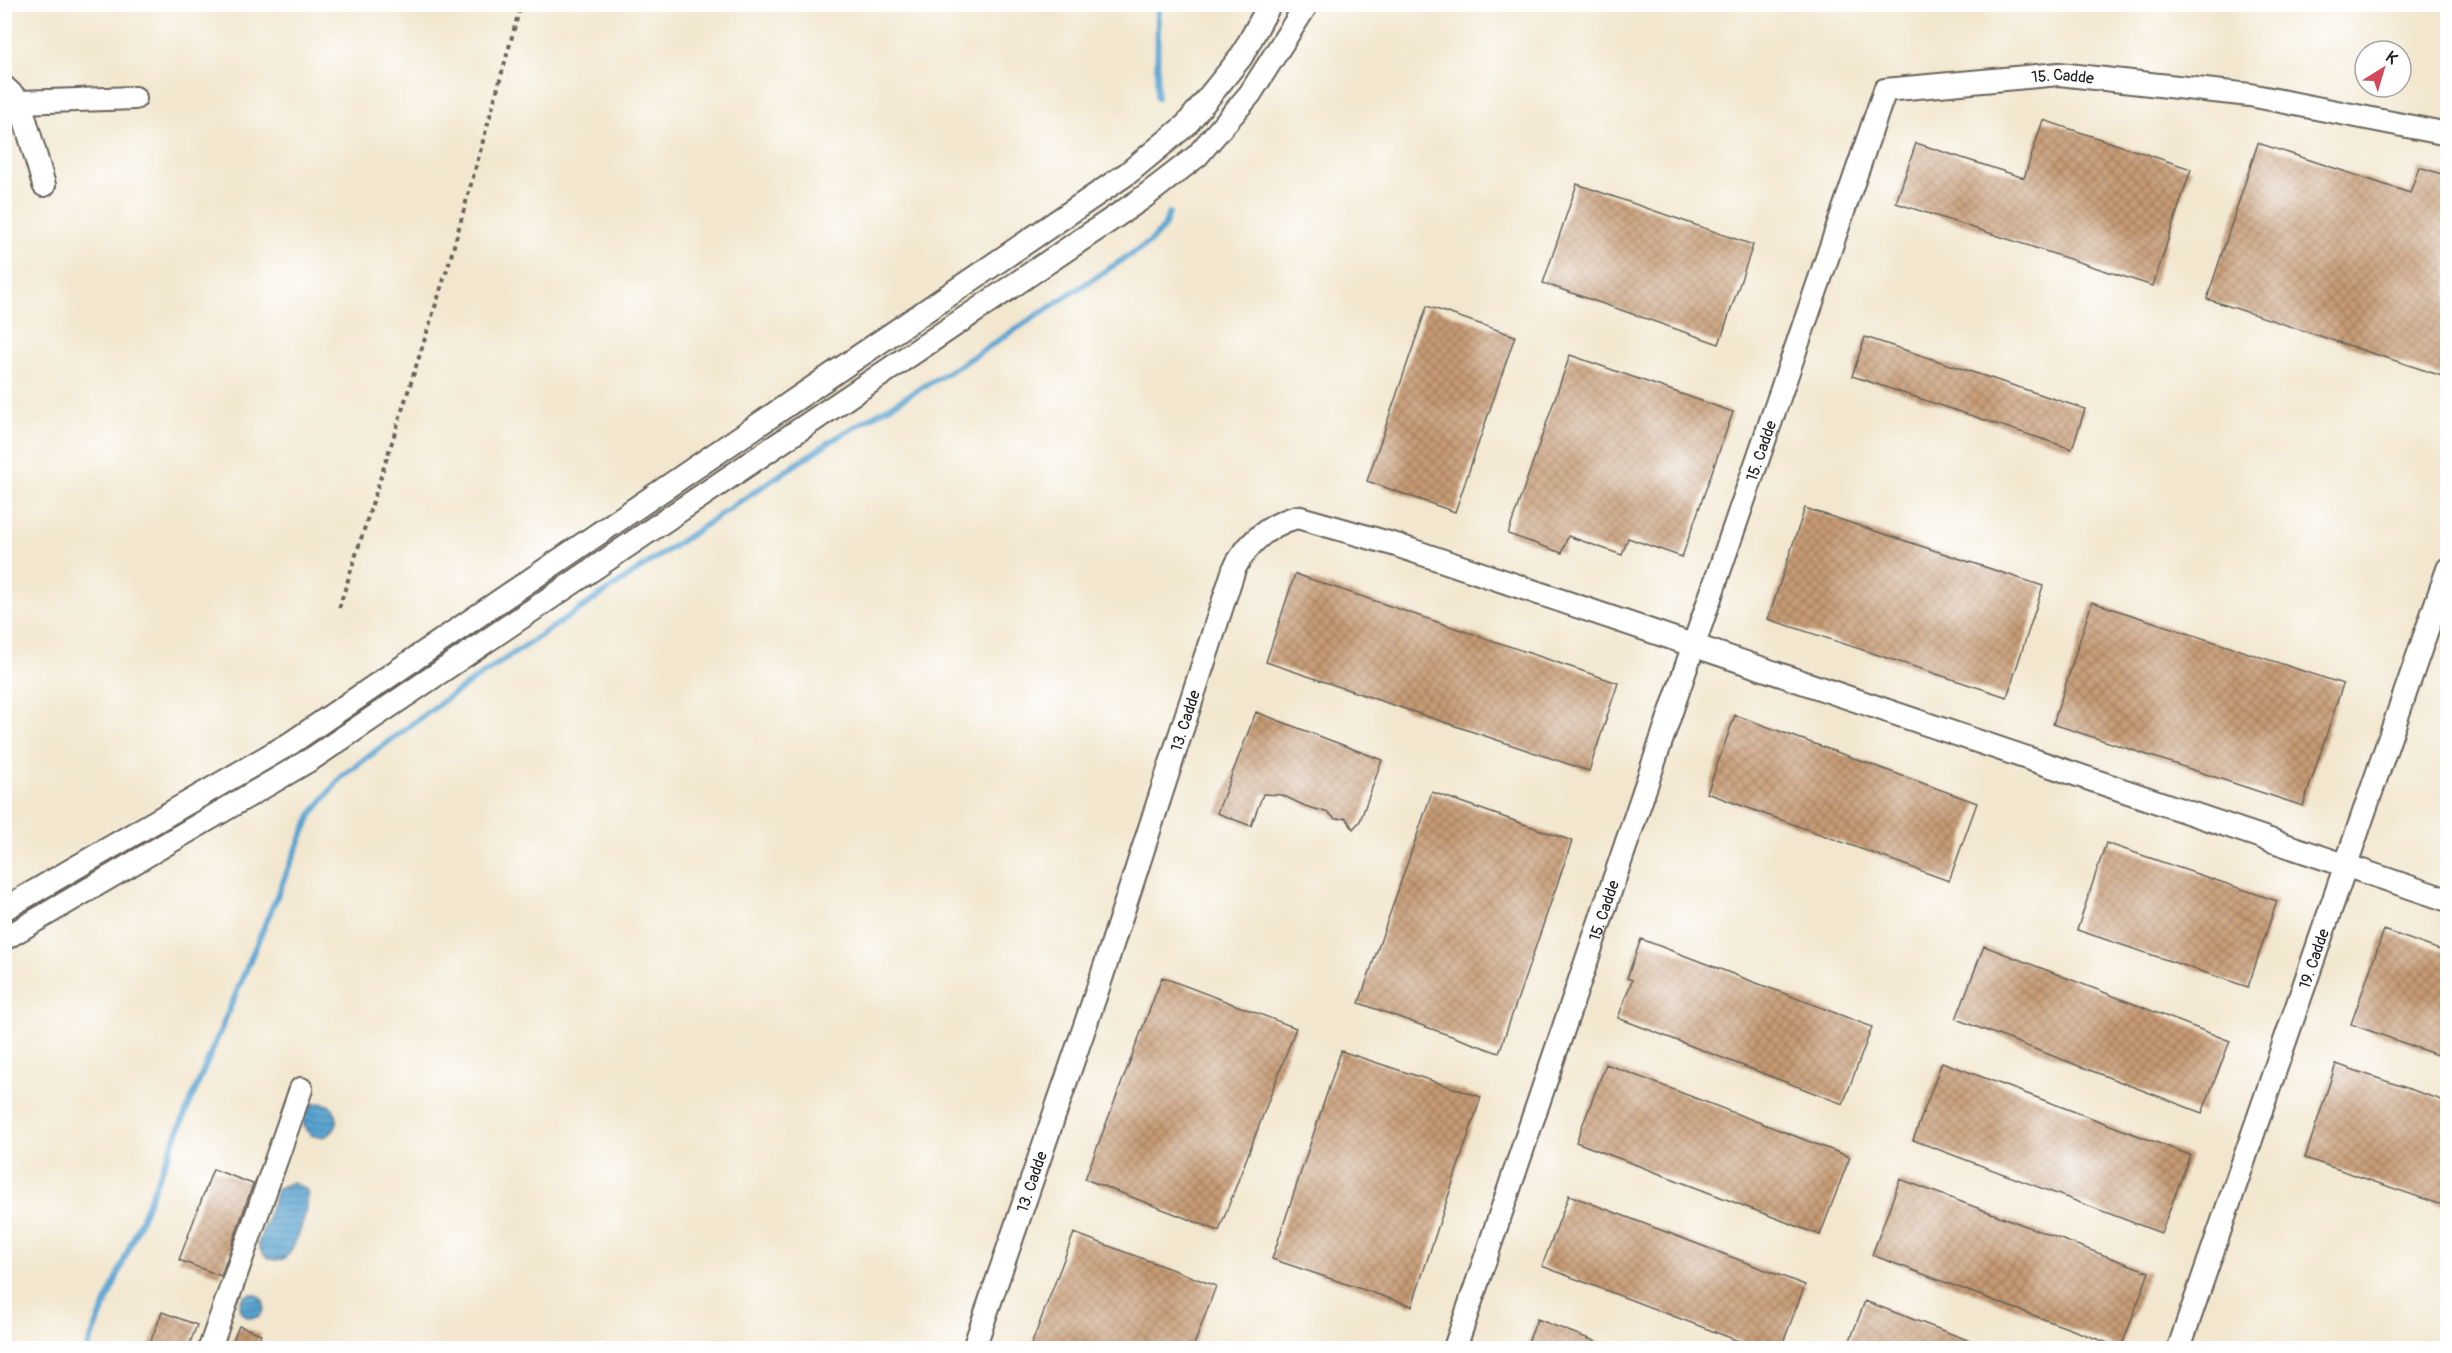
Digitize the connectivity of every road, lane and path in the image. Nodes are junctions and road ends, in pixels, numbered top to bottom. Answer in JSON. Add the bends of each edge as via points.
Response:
{"nodes":[{"id":1,"x":521,"y":4,"type":"edge"},
{"id":2,"x":1270,"y":4,"type":"edge"},
{"id":3,"x":1307,"y":4,"type":"edge"},
{"id":4,"x":12,"y":94,"type":"edge"},
{"id":5,"x":135,"y":98,"type":"dead end"},
{"id":6,"x":2448,"y":134,"type":"edge"},
{"id":7,"x":44,"y":185,"type":"dead end"},
{"id":8,"x":2448,"y":568,"type":"edge"},
{"id":9,"x":339,"y":608,"type":"dead end"},
{"id":10,"x":1693,"y":647,"type":"junction"},
{"id":11,"x":2346,"y":865,"type":"junction"},
{"id":12,"x":2448,"y":900,"type":"edge"},
{"id":13,"x":4,"y":909,"type":"edge"},
{"id":14,"x":4,"y":939,"type":"edge"},
{"id":15,"x":301,"y":1089,"type":"dead end"},
{"id":16,"x":210,"y":1348,"type":"edge"},
{"id":17,"x":974,"y":1348,"type":"edge"},
{"id":18,"x":1455,"y":1348,"type":"edge"},
{"id":19,"x":2179,"y":1348,"type":"edge"}],
"edges":[{"from":1,"to":9,"type":"path","via":[[450,260]]},
{"from":2,"to":13,"type":"street","via":[[1241,57],[1185,125],[1128,173],[291,743]]},
{"from":3,"to":14,"type":"street","via":[[1250,94],[1197,156],[1140,200],[313,758]]},
{"from":4,"to":5,"type":"street"},
{"from":4,"to":7,"type":"street"},
{"from":6,"to":10,"type":"street","name":"15. Cadde","via":[[2250,95],[2059,74],[1885,90]]},
{"from":8,"to":11,"type":"street","name":"19. Cadde"},
{"from":10,"to":11,"type":"street","name":"13. Cadde"},
{"from":10,"to":17,"type":"street","name":"13. Cadde","via":[[1396,545],[1297,518],[1274,525],[1254,540],[1234,569],[1098,988]]},
{"from":10,"to":18,"type":"street","name":"15. Cadde"},
{"from":11,"to":12,"type":"street","name":"13. Cadde"},
{"from":11,"to":19,"type":"street","name":"19. Cadde"},
{"from":15,"to":16,"type":"street"}]}
